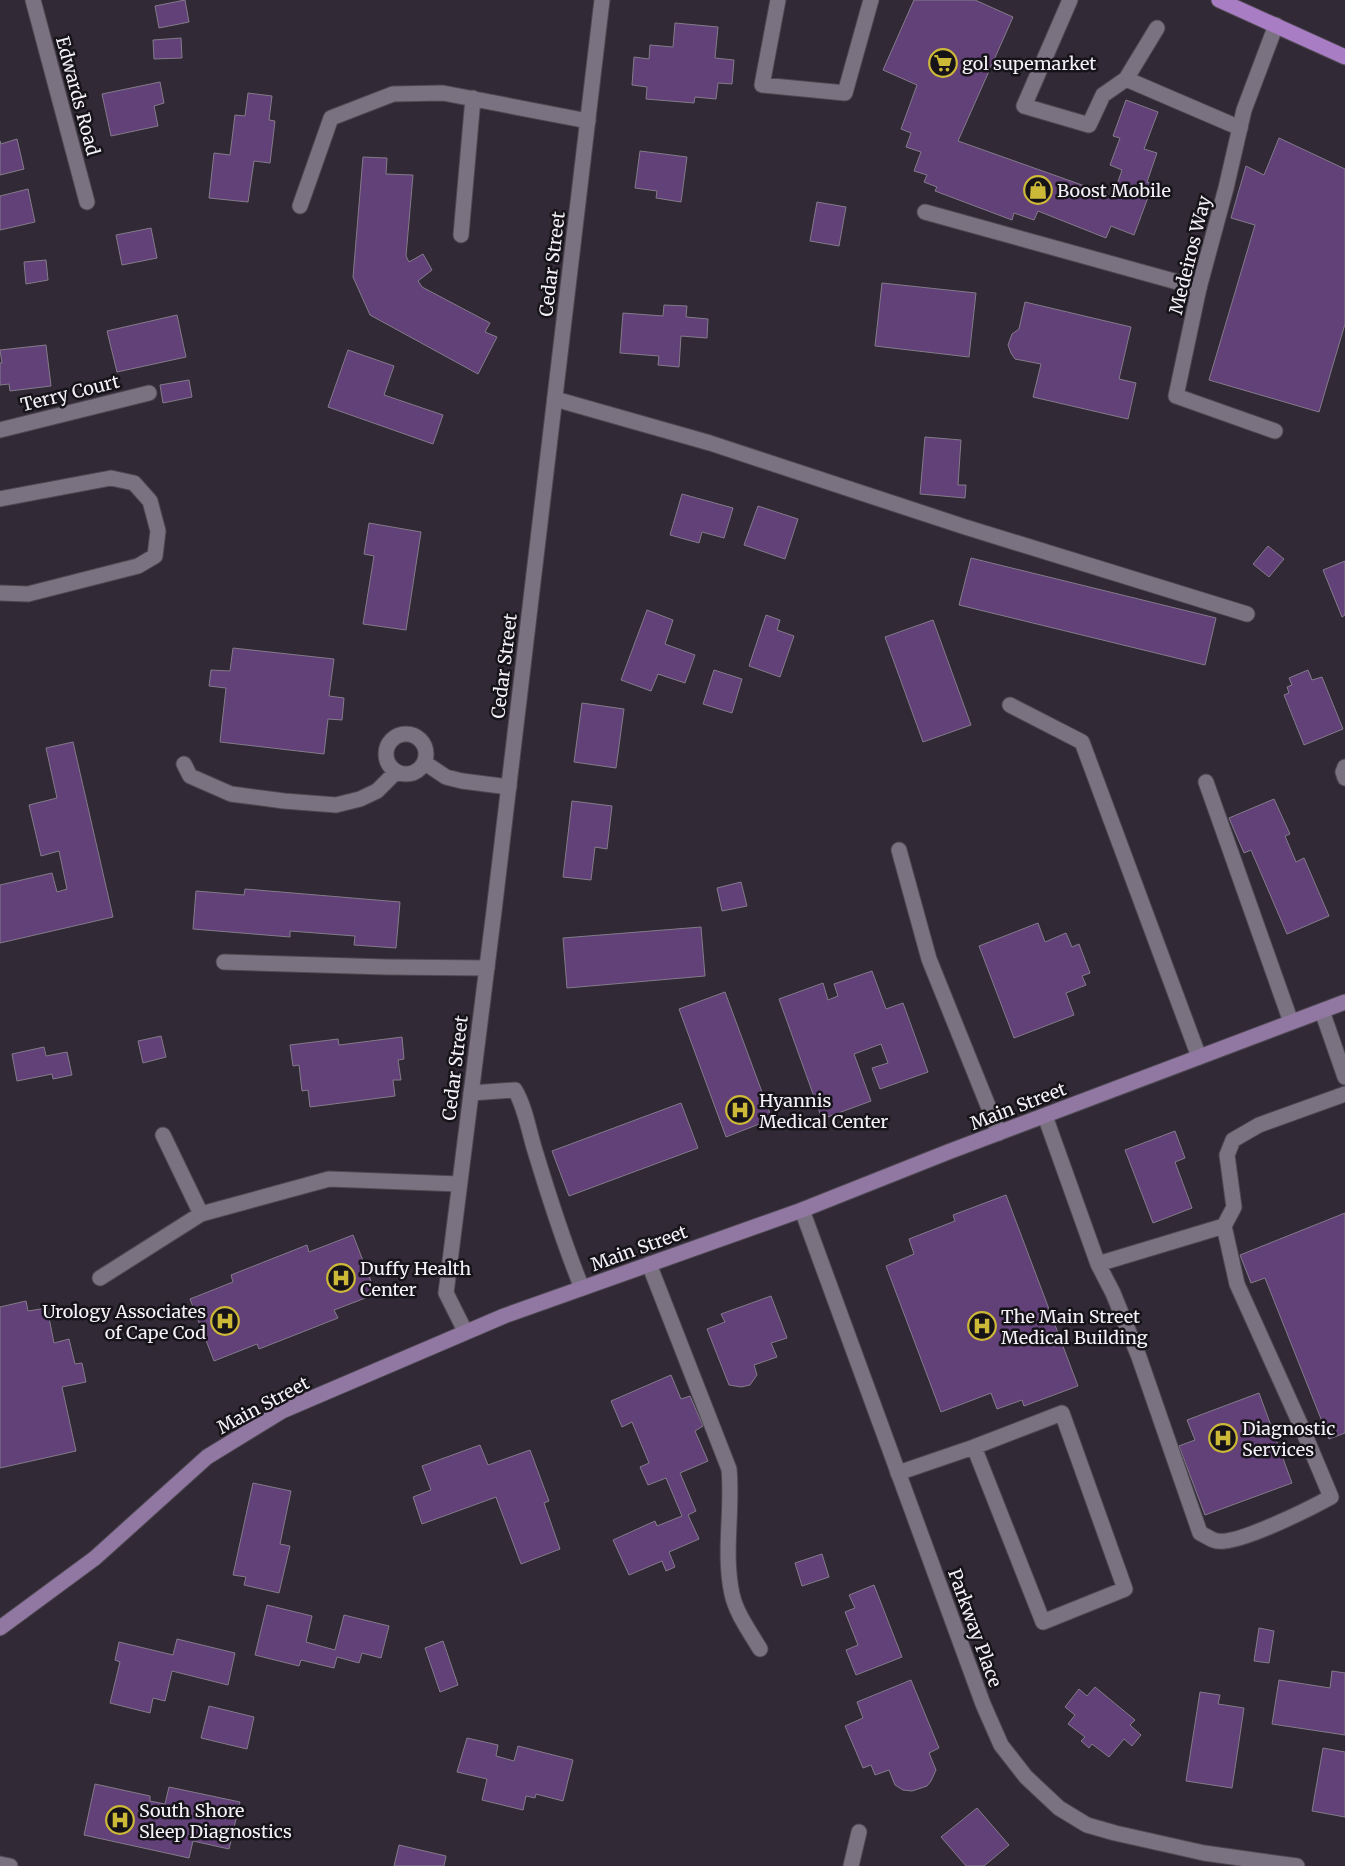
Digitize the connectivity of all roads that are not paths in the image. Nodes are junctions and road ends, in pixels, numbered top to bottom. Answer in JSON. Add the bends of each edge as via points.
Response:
{"nodes":[{"id":1,"x":33,"y":0,"type":"edge"},
{"id":2,"x":602,"y":0,"type":"edge"},
{"id":3,"x":778,"y":0,"type":"edge"},
{"id":4,"x":871,"y":0,"type":"edge"},
{"id":5,"x":1070,"y":0,"type":"edge"},
{"id":6,"x":1219,"y":0,"type":"edge"},
{"id":7,"x":1276,"y":25,"type":"junction"},
{"id":8,"x":1157,"y":28,"type":"dead end"},
{"id":9,"x":1345,"y":57,"type":"edge"},
{"id":10,"x":1126,"y":79,"type":"junction"},
{"id":11,"x":473,"y":98,"type":"junction"},
{"id":12,"x":588,"y":120,"type":"junction"},
{"id":13,"x":1240,"y":128,"type":"junction"},
{"id":14,"x":87,"y":202,"type":"dead end"},
{"id":15,"x":300,"y":206,"type":"dead end"},
{"id":16,"x":925,"y":212,"type":"dead end"},
{"id":17,"x":461,"y":235,"type":"dead end"},
{"id":18,"x":1199,"y":288,"type":"junction"},
{"id":19,"x":149,"y":394,"type":"dead end"},
{"id":20,"x":555,"y":399,"type":"junction"},
{"id":21,"x":0,"y":430,"type":"edge"},
{"id":22,"x":1275,"y":431,"type":"dead end"},
{"id":23,"x":0,"y":499,"type":"edge"},
{"id":24,"x":0,"y":593,"type":"edge"},
{"id":25,"x":1247,"y":614,"type":"dead end"},
{"id":26,"x":1010,"y":705,"type":"dead end"},
{"id":27,"x":425,"y":763,"type":"junction"},
{"id":28,"x":184,"y":764,"type":"dead end"},
{"id":29,"x":1345,"y":767,"type":"edge"},
{"id":30,"x":396,"y":772,"type":"junction"},
{"id":31,"x":1345,"y":778,"type":"edge"},
{"id":32,"x":1206,"y":782,"type":"dead end"},
{"id":33,"x":509,"y":787,"type":"junction"},
{"id":34,"x":899,"y":850,"type":"dead end"},
{"id":35,"x":224,"y":962,"type":"dead end"},
{"id":36,"x":486,"y":968,"type":"junction"},
{"id":37,"x":1345,"y":1002,"type":"edge"},
{"id":38,"x":1322,"y":1011,"type":"junction"},
{"id":39,"x":1291,"y":1022,"type":"junction"},
{"id":40,"x":1199,"y":1057,"type":"junction"},
{"id":41,"x":1345,"y":1077,"type":"edge"},
{"id":42,"x":471,"y":1093,"type":"junction"},
{"id":43,"x":1345,"y":1094,"type":"edge"},
{"id":44,"x":1045,"y":1116,"type":"junction"},
{"id":45,"x":999,"y":1134,"type":"junction"},
{"id":46,"x":163,"y":1135,"type":"dead end"},
{"id":47,"x":459,"y":1184,"type":"junction"},
{"id":48,"x":802,"y":1210,"type":"junction"},
{"id":49,"x":201,"y":1214,"type":"junction"},
{"id":50,"x":1224,"y":1226,"type":"junction"},
{"id":51,"x":649,"y":1264,"type":"junction"},
{"id":52,"x":1098,"y":1264,"type":"junction"},
{"id":53,"x":100,"y":1278,"type":"dead end"},
{"id":54,"x":582,"y":1288,"type":"junction"},
{"id":55,"x":465,"y":1332,"type":"junction"},
{"id":56,"x":974,"y":1447,"type":"junction"},
{"id":57,"x":898,"y":1473,"type":"junction"},
{"id":58,"x":1338,"y":1494,"type":"edge"},
{"id":59,"x":0,"y":1628,"type":"edge"},
{"id":60,"x":760,"y":1649,"type":"dead end"},
{"id":61,"x":858,"y":1832,"type":"dead end"},
{"id":62,"x":0,"y":1864,"type":"edge"},
{"id":63,"x":1263,"y":1864,"type":"edge"},
{"id":64,"x":10,"y":1866,"type":"edge"},
{"id":65,"x":851,"y":1866,"type":"edge"},
{"id":66,"x":1297,"y":1866,"type":"edge"}],
"edges":[{"from":1,"to":14,"type":"street","name":"Edwards Road"},
{"from":2,"to":12,"type":"street","name":"Cedar Street"},
{"from":3,"to":4,"type":"street","via":[[762,85],[845,93]]},
{"from":5,"to":10,"type":"street","via":[[1024,106],[1089,125],[1103,95]]},
{"from":6,"to":7,"type":"main road"},
{"from":7,"to":9,"type":"main road"},
{"from":7,"to":13,"type":"street","name":"Medeiros Way"},
{"from":8,"to":10,"type":"street"},
{"from":10,"to":13,"type":"street"},
{"from":11,"to":12,"type":"street"},
{"from":11,"to":15,"type":"street","via":[[443,93],[393,94],[331,118]]},
{"from":11,"to":17,"type":"street"},
{"from":12,"to":20,"type":"street","name":"Cedar Street"},
{"from":13,"to":18,"type":"street","name":"Medeiros Way"},
{"from":16,"to":18,"type":"street"},
{"from":18,"to":22,"type":"street","name":"Medeiros Way","via":[[1176,396]]},
{"from":19,"to":21,"type":"street","name":"Terry Court"},
{"from":20,"to":25,"type":"street","via":[[710,443],[962,526]]},
{"from":20,"to":33,"type":"street","name":"Cedar Street"},
{"from":23,"to":24,"type":"street","via":[[111,478],[134,483],[150,501],[158,531],[155,556],[138,566],[28,594]]},
{"from":26,"to":40,"type":"street","via":[[1082,742]]},
{"from":27,"to":30,"type":"street","via":[[415,772]]},
{"from":27,"to":30,"type":"street","via":[[426,751],[420,740],[415,735],[401,734],[386,748],[387,762]]},
{"from":27,"to":33,"type":"street","via":[[446,777]]},
{"from":28,"to":30,"type":"street","via":[[190,776],[231,794],[336,805],[376,791]]},
{"from":29,"to":31,"type":"street"},
{"from":32,"to":39,"type":"street"},
{"from":33,"to":36,"type":"street","name":"Cedar Street"},
{"from":34,"to":45,"type":"street","via":[[929,960]]},
{"from":35,"to":36,"type":"street"},
{"from":36,"to":42,"type":"street","name":"Cedar Street"},
{"from":37,"to":38,"type":"main road","name":"Main Street"},
{"from":38,"to":39,"type":"main road","name":"Main Street"},
{"from":38,"to":41,"type":"street"},
{"from":39,"to":40,"type":"main road","name":"Main Street"},
{"from":40,"to":44,"type":"main road","name":"Main Street"},
{"from":42,"to":47,"type":"street","name":"Cedar Street"},
{"from":42,"to":54,"type":"street","via":[[515,1090],[522,1102],[564,1242]]},
{"from":43,"to":50,"type":"street","via":[[1259,1125],[1233,1140],[1227,1155],[1234,1207]]},
{"from":44,"to":45,"type":"main road","name":"Main Street"},
{"from":44,"to":52,"type":"street"},
{"from":45,"to":48,"type":"main road","name":"Main Street"},
{"from":46,"to":49,"type":"street"},
{"from":47,"to":49,"type":"street","via":[[329,1179]]},
{"from":47,"to":55,"type":"street","name":"Cedar Street","via":[[446,1293]]},
{"from":48,"to":51,"type":"main road","name":"Main Street"},
{"from":48,"to":57,"type":"street","name":"Parkway Place"},
{"from":49,"to":53,"type":"street"},
{"from":50,"to":52,"type":"street"},
{"from":50,"to":58,"type":"street","via":[[1237,1284],[1302,1428]]},
{"from":51,"to":54,"type":"main road","name":"Main Street"},
{"from":51,"to":60,"type":"street","via":[[729,1469],[728,1558],[732,1595]]},
{"from":52,"to":58,"type":"street","via":[[1142,1364],[1200,1533],[1217,1541],[1244,1537]]},
{"from":54,"to":55,"type":"main road","name":"Main Street"},
{"from":55,"to":59,"type":"main road","name":"Main Street","via":[[282,1411],[206,1457],[95,1558]]},
{"from":56,"to":56,"type":"street","via":[[1062,1413],[1125,1589],[1043,1622]]},
{"from":56,"to":57,"type":"street"},
{"from":57,"to":63,"type":"street","name":"Parkway Place","via":[[983,1704],[1002,1745],[1026,1777],[1059,1808],[1087,1825]]},
{"from":61,"to":65,"type":"street"},
{"from":62,"to":64,"type":"street"},
{"from":63,"to":66,"type":"street","name":"Parkway Place"}]}
